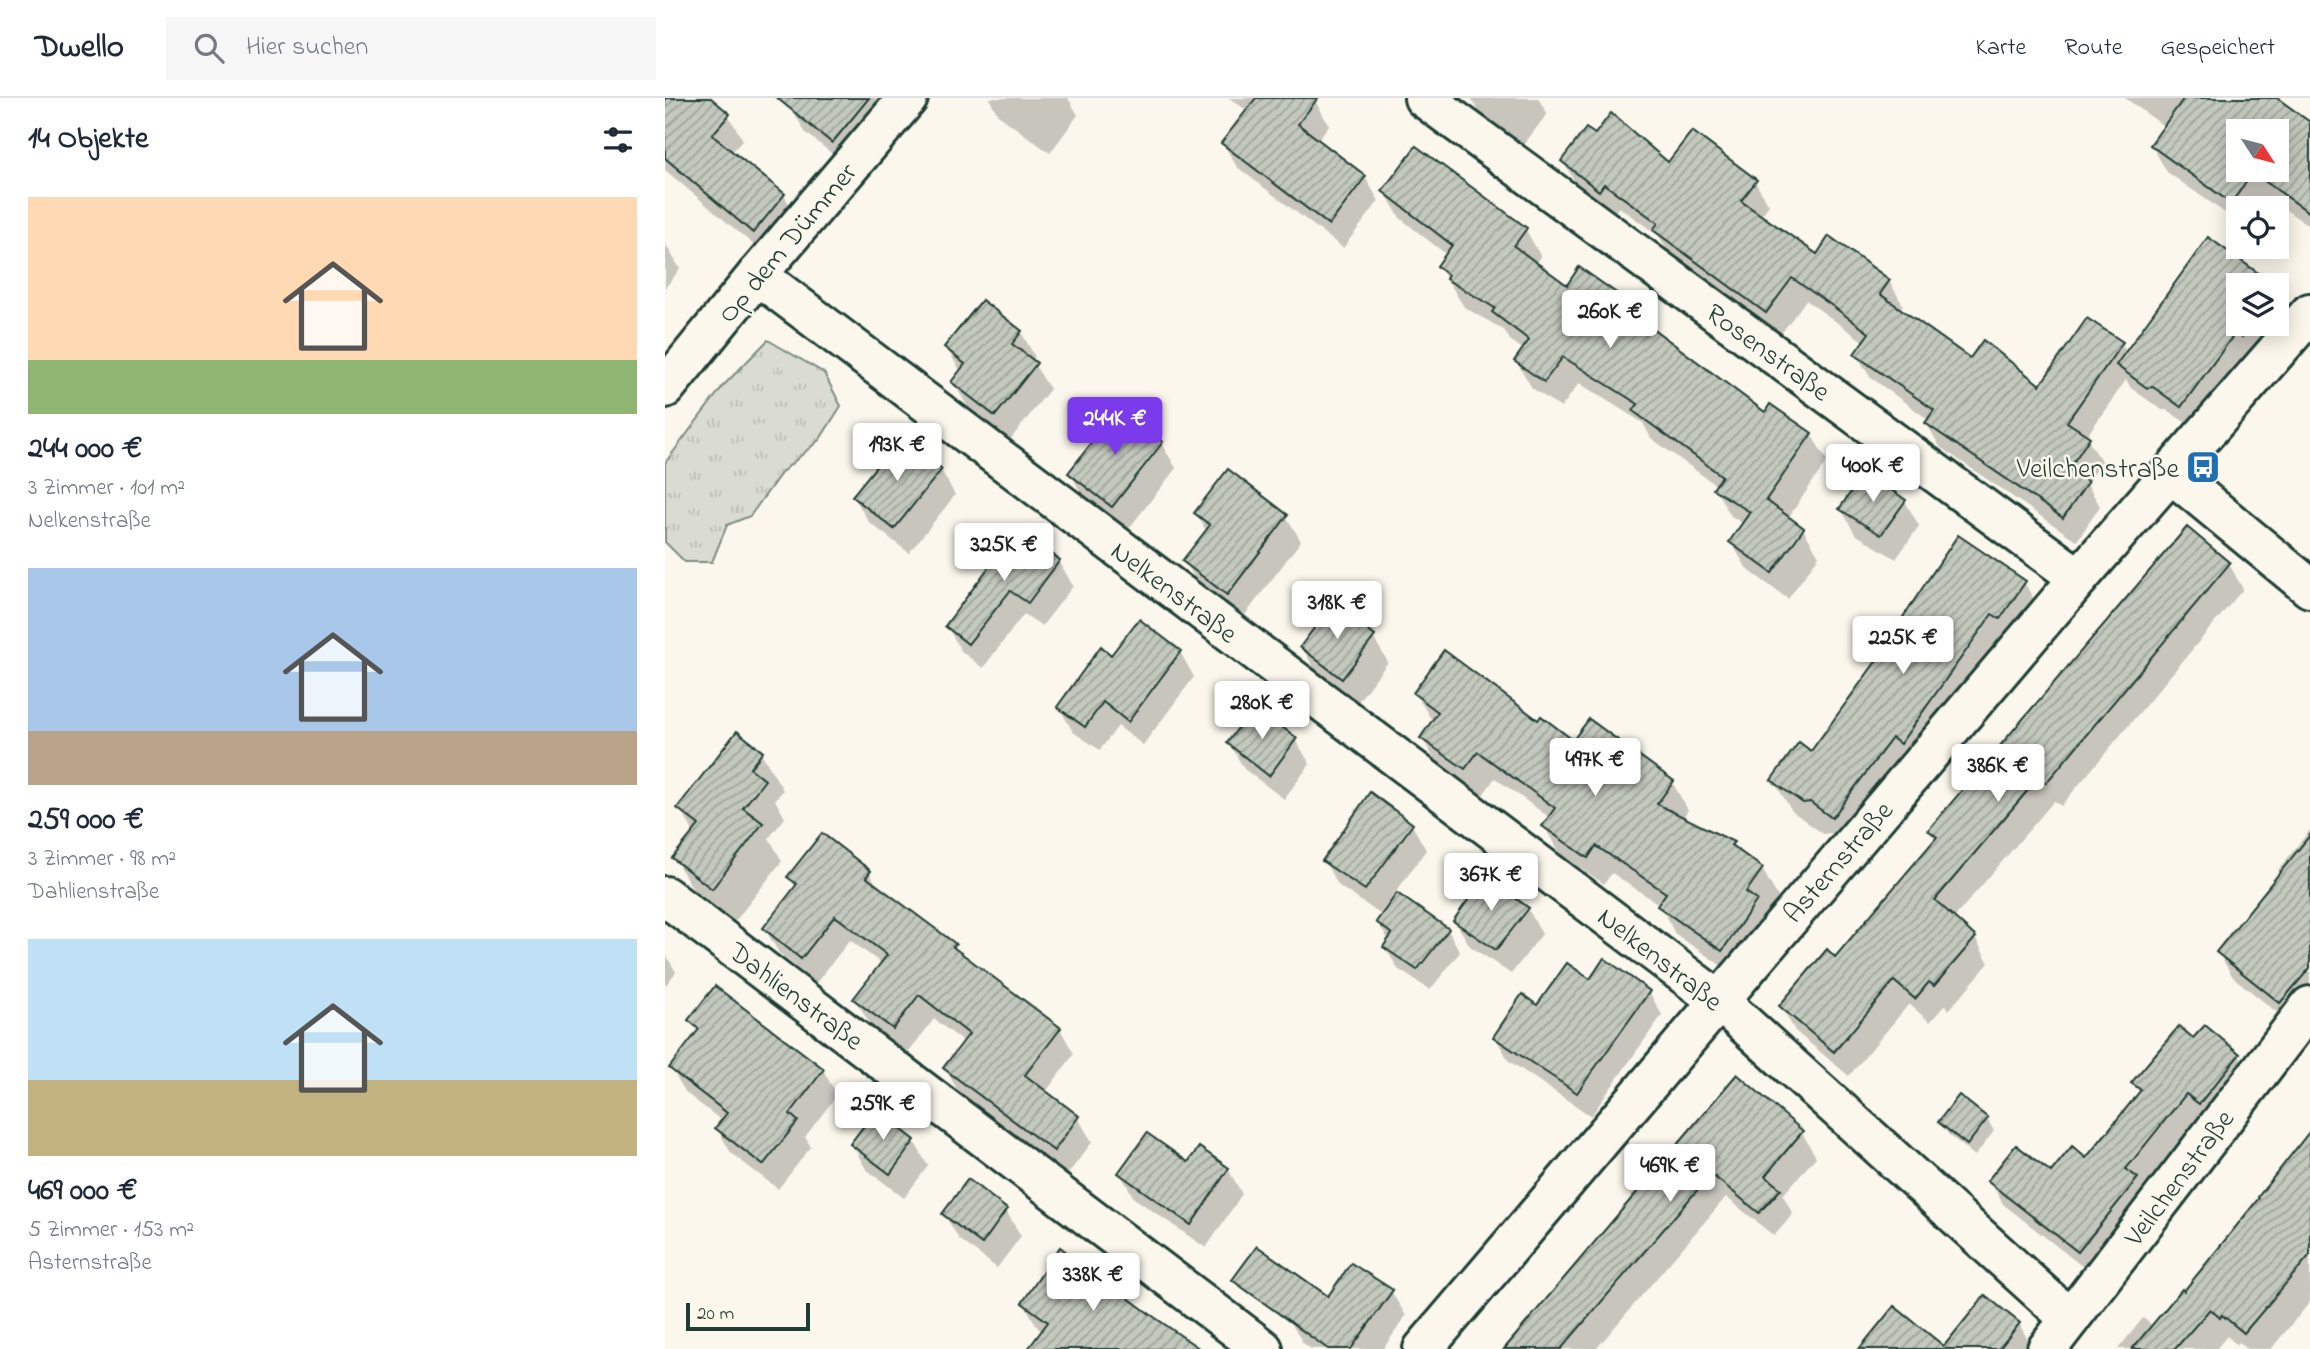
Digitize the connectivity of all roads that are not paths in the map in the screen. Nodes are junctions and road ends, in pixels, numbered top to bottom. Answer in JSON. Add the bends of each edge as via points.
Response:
{"nodes":[{"id":1,"x":908,"y":98,"type":"edge"},
{"id":2,"x":1424,"y":98,"type":"edge"},
{"id":3,"x":757,"y":275,"type":"junction"},
{"id":4,"x":2310,"y":313,"type":"edge"},
{"id":5,"x":665,"y":388,"type":"edge"},
{"id":6,"x":2172,"y":474,"type":"junction"},
{"id":7,"x":2079,"y":578,"type":"junction"},
{"id":8,"x":2310,"y":587,"type":"edge"},
{"id":9,"x":665,"y":895,"type":"edge"},
{"id":10,"x":1718,"y":1000,"type":"junction"},
{"id":11,"x":2310,"y":1006,"type":"edge"},
{"id":12,"x":2070,"y":1319,"type":"junction"},
{"id":13,"x":1263,"y":1349,"type":"edge"},
{"id":14,"x":1423,"y":1349,"type":"edge"},
{"id":15,"x":2047,"y":1349,"type":"edge"}],
"edges":[{"from":1,"to":3,"type":"street","name":"Op dem Dümmer"},
{"from":2,"to":7,"type":"street","name":"Rosenstraße"},
{"from":3,"to":5,"type":"street","name":"Op dem Dümmer"},
{"from":3,"to":10,"type":"street","name":"Nelkenstraße"},
{"from":4,"to":6,"type":"street","name":"Asternstraße"},
{"from":6,"to":7,"type":"street","name":"Asternstraße"},
{"from":6,"to":8,"type":"street"},
{"from":7,"to":10,"type":"street","name":"Asternstraße"},
{"from":9,"to":13,"type":"street","name":"Dahlienstraße"},
{"from":10,"to":12,"type":"street","name":"Nelkenstraße"},
{"from":10,"to":14,"type":"street","name":"Asternstraße"},
{"from":11,"to":12,"type":"street","name":"Veilchenstraße"},
{"from":12,"to":15,"type":"street","name":"Veilchenstraße"}]}
